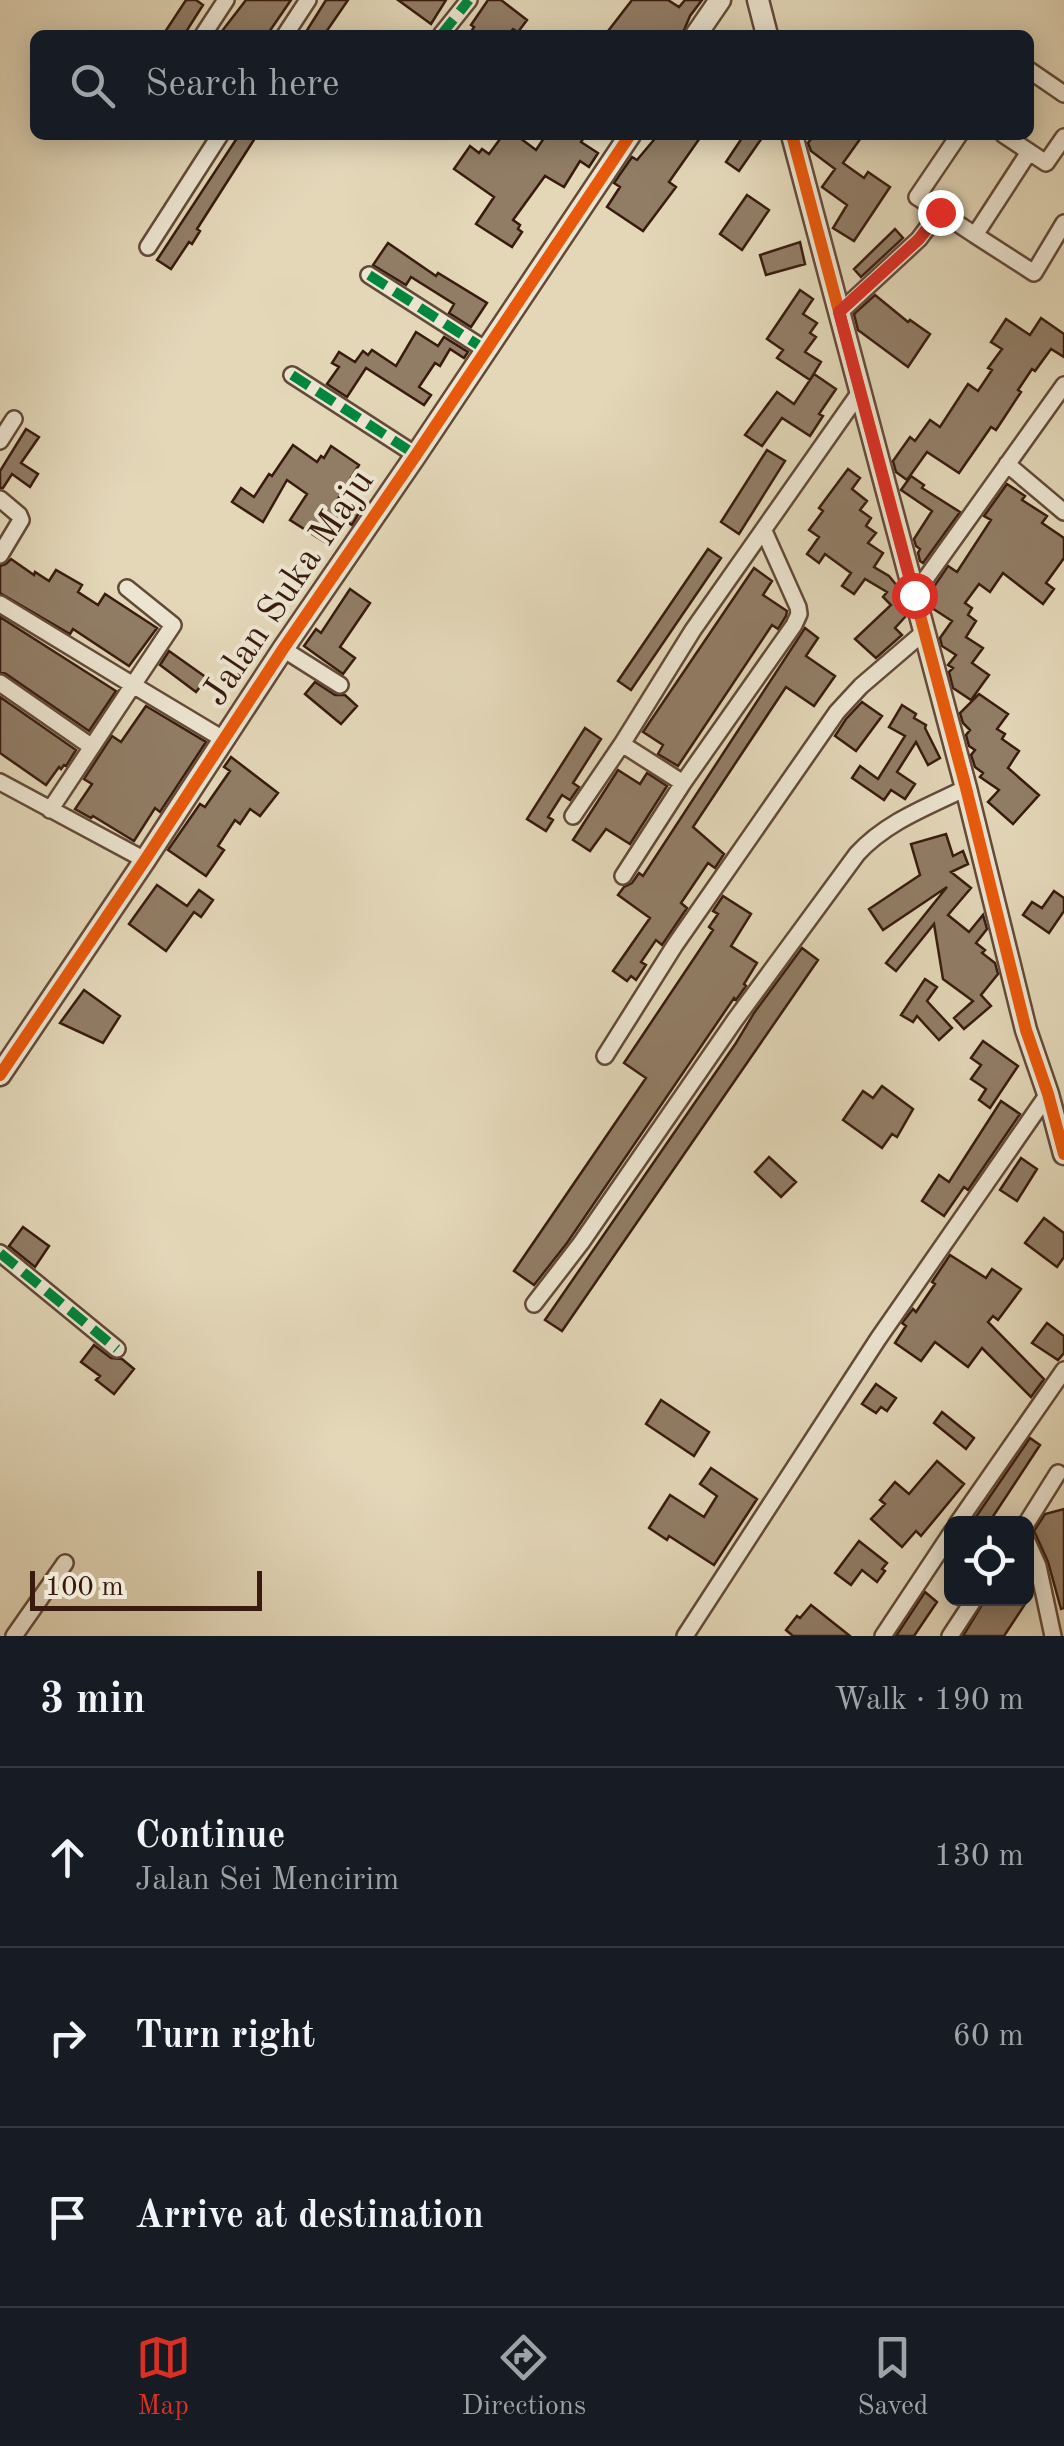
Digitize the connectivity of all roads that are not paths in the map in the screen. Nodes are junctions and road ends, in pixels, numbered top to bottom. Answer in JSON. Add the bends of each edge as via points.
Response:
{"nodes":[{"id":1,"x":226,"y":0,"type":"edge"},
{"id":2,"x":308,"y":0,"type":"edge"},
{"id":3,"x":469,"y":0,"type":"edge"},
{"id":4,"x":720,"y":0,"type":"edge"},
{"id":5,"x":758,"y":0,"type":"edge"},
{"id":6,"x":206,"y":30,"type":"edge"},
{"id":7,"x":288,"y":30,"type":"edge"},
{"id":8,"x":445,"y":30,"type":"edge"},
{"id":9,"x":699,"y":30,"type":"edge"},
{"id":10,"x":766,"y":30,"type":"edge"},
{"id":11,"x":1034,"y":73,"type":"edge"},
{"id":12,"x":1064,"y":94,"type":"edge"},
{"id":13,"x":1064,"y":137,"type":"edge"},
{"id":14,"x":217,"y":140,"type":"edge"},
{"id":15,"x":627,"y":140,"type":"edge"},
{"id":16,"x":793,"y":140,"type":"edge"},
{"id":17,"x":956,"y":140,"type":"edge"},
{"id":18,"x":1011,"y":140,"type":"edge"},
{"id":19,"x":1029,"y":152,"type":"junction"},
{"id":20,"x":940,"y":212,"type":"junction"},
{"id":21,"x":1064,"y":223,"type":"edge"},
{"id":22,"x":975,"y":235,"type":"junction"},
{"id":23,"x":148,"y":247,"type":"dead end"},
{"id":24,"x":369,"y":275,"type":"dead end"},
{"id":25,"x":839,"y":312,"type":"junction"},
{"id":26,"x":486,"y":350,"type":"junction"},
{"id":27,"x":292,"y":375,"type":"dead end"},
{"id":28,"x":1064,"y":385,"type":"edge"},
{"id":29,"x":860,"y":392,"type":"junction"},
{"id":30,"x":14,"y":419,"type":"dead end"},
{"id":31,"x":0,"y":441,"type":"edge"},
{"id":32,"x":416,"y":455,"type":"junction"},
{"id":33,"x":1007,"y":464,"type":"junction"},
{"id":34,"x":0,"y":499,"type":"edge"},
{"id":35,"x":1064,"y":512,"type":"edge"},
{"id":36,"x":764,"y":531,"type":"junction"},
{"id":37,"x":0,"y":555,"type":"edge"},
{"id":38,"x":128,"y":588,"type":"dead end"},
{"id":39,"x":914,"y":595,"type":"junction"},
{"id":40,"x":0,"y":604,"type":"edge"},
{"id":41,"x":924,"y":632,"type":"junction"},
{"id":42,"x":282,"y":649,"type":"junction"},
{"id":43,"x":0,"y":684,"type":"edge"},
{"id":44,"x":340,"y":684,"type":"dead end"},
{"id":45,"x":134,"y":685,"type":"junction"},
{"id":46,"x":223,"y":740,"type":"junction"},
{"id":47,"x":622,"y":744,"type":"junction"},
{"id":48,"x":92,"y":748,"type":"junction"},
{"id":49,"x":0,"y":782,"type":"edge"},
{"id":50,"x":683,"y":783,"type":"junction"},
{"id":51,"x":966,"y":788,"type":"junction"},
{"id":52,"x":50,"y":810,"type":"junction"},
{"id":53,"x":573,"y":816,"type":"dead end"},
{"id":54,"x":145,"y":860,"type":"junction"},
{"id":55,"x":623,"y":876,"type":"dead end"},
{"id":56,"x":605,"y":1056,"type":"dead end"},
{"id":57,"x":0,"y":1075,"type":"edge"},
{"id":58,"x":1048,"y":1094,"type":"junction"},
{"id":59,"x":1064,"y":1154,"type":"edge"},
{"id":60,"x":0,"y":1253,"type":"edge"},
{"id":61,"x":534,"y":1304,"type":"dead end"},
{"id":62,"x":116,"y":1350,"type":"dead end"},
{"id":63,"x":1064,"y":1370,"type":"edge"},
{"id":64,"x":1058,"y":1473,"type":"dead end"},
{"id":65,"x":963,"y":1516,"type":"edge"},
{"id":66,"x":1031,"y":1516,"type":"edge"},
{"id":67,"x":944,"y":1544,"type":"edge"},
{"id":68,"x":1034,"y":1557,"type":"edge"},
{"id":69,"x":65,"y":1563,"type":"dead end"},
{"id":70,"x":970,"y":1606,"type":"edge"},
{"id":71,"x":14,"y":1636,"type":"edge"},
{"id":72,"x":684,"y":1636,"type":"edge"},
{"id":73,"x":882,"y":1636,"type":"edge"},
{"id":74,"x":950,"y":1636,"type":"edge"},
{"id":75,"x":1052,"y":1636,"type":"edge"}],
"edges":[{"from":1,"to":6,"type":"street"},
{"from":2,"to":7,"type":"street"},
{"from":3,"to":8,"type":"street"},
{"from":4,"to":9,"type":"street"},
{"from":5,"to":10,"type":"street"},
{"from":11,"to":12,"type":"street"},
{"from":13,"to":19,"type":"street","via":[[1046,164]]},
{"from":14,"to":23,"type":"street"},
{"from":15,"to":26,"type":"street","name":"Jalan Suka Maju"},
{"from":16,"to":25,"type":"street"},
{"from":17,"to":20,"type":"street","via":[[917,196]]},
{"from":18,"to":19,"type":"street"},
{"from":19,"to":22,"type":"street"},
{"from":20,"to":22,"type":"street"},
{"from":20,"to":25,"type":"street"},
{"from":21,"to":22,"type":"street","via":[[1034,274]]},
{"from":24,"to":26,"type":"street"},
{"from":25,"to":29,"type":"street"},
{"from":26,"to":32,"type":"street","name":"Jalan Suka Maju"},
{"from":27,"to":32,"type":"street"},
{"from":28,"to":33,"type":"street"},
{"from":29,"to":36,"type":"street"},
{"from":29,"to":39,"type":"street"},
{"from":30,"to":31,"type":"street"},
{"from":32,"to":42,"type":"street","name":"Jalan Suka Maju"},
{"from":33,"to":35,"type":"street"},
{"from":33,"to":39,"type":"street"},
{"from":34,"to":37,"type":"street","via":[[21,520]]},
{"from":36,"to":47,"type":"street"},
{"from":36,"to":50,"type":"street","via":[[799,614]]},
{"from":38,"to":45,"type":"street","via":[[173,625]]},
{"from":39,"to":41,"type":"street"},
{"from":40,"to":45,"type":"street"},
{"from":41,"to":51,"type":"street"},
{"from":41,"to":56,"type":"street","via":[[837,712],[674,944]]},
{"from":42,"to":44,"type":"street"},
{"from":42,"to":46,"type":"street","name":"Jalan Suka Maju"},
{"from":43,"to":48,"type":"street"},
{"from":45,"to":46,"type":"street"},
{"from":45,"to":48,"type":"street"},
{"from":46,"to":54,"type":"street","name":"Jalan Suka Maju"},
{"from":47,"to":50,"type":"street"},
{"from":47,"to":53,"type":"street"},
{"from":48,"to":52,"type":"street"},
{"from":49,"to":52,"type":"street"},
{"from":50,"to":55,"type":"street"},
{"from":51,"to":58,"type":"street"},
{"from":51,"to":61,"type":"street","via":[[892,824],[857,854]]},
{"from":52,"to":54,"type":"street"},
{"from":54,"to":57,"type":"street","name":"Jalan Suka Maju"},
{"from":58,"to":59,"type":"street"},
{"from":58,"to":72,"type":"street"},
{"from":60,"to":62,"type":"street"},
{"from":63,"to":65,"type":"street"},
{"from":64,"to":66,"type":"street"},
{"from":67,"to":73,"type":"street"},
{"from":68,"to":75,"type":"street"},
{"from":69,"to":71,"type":"street"},
{"from":70,"to":74,"type":"street"}]}
